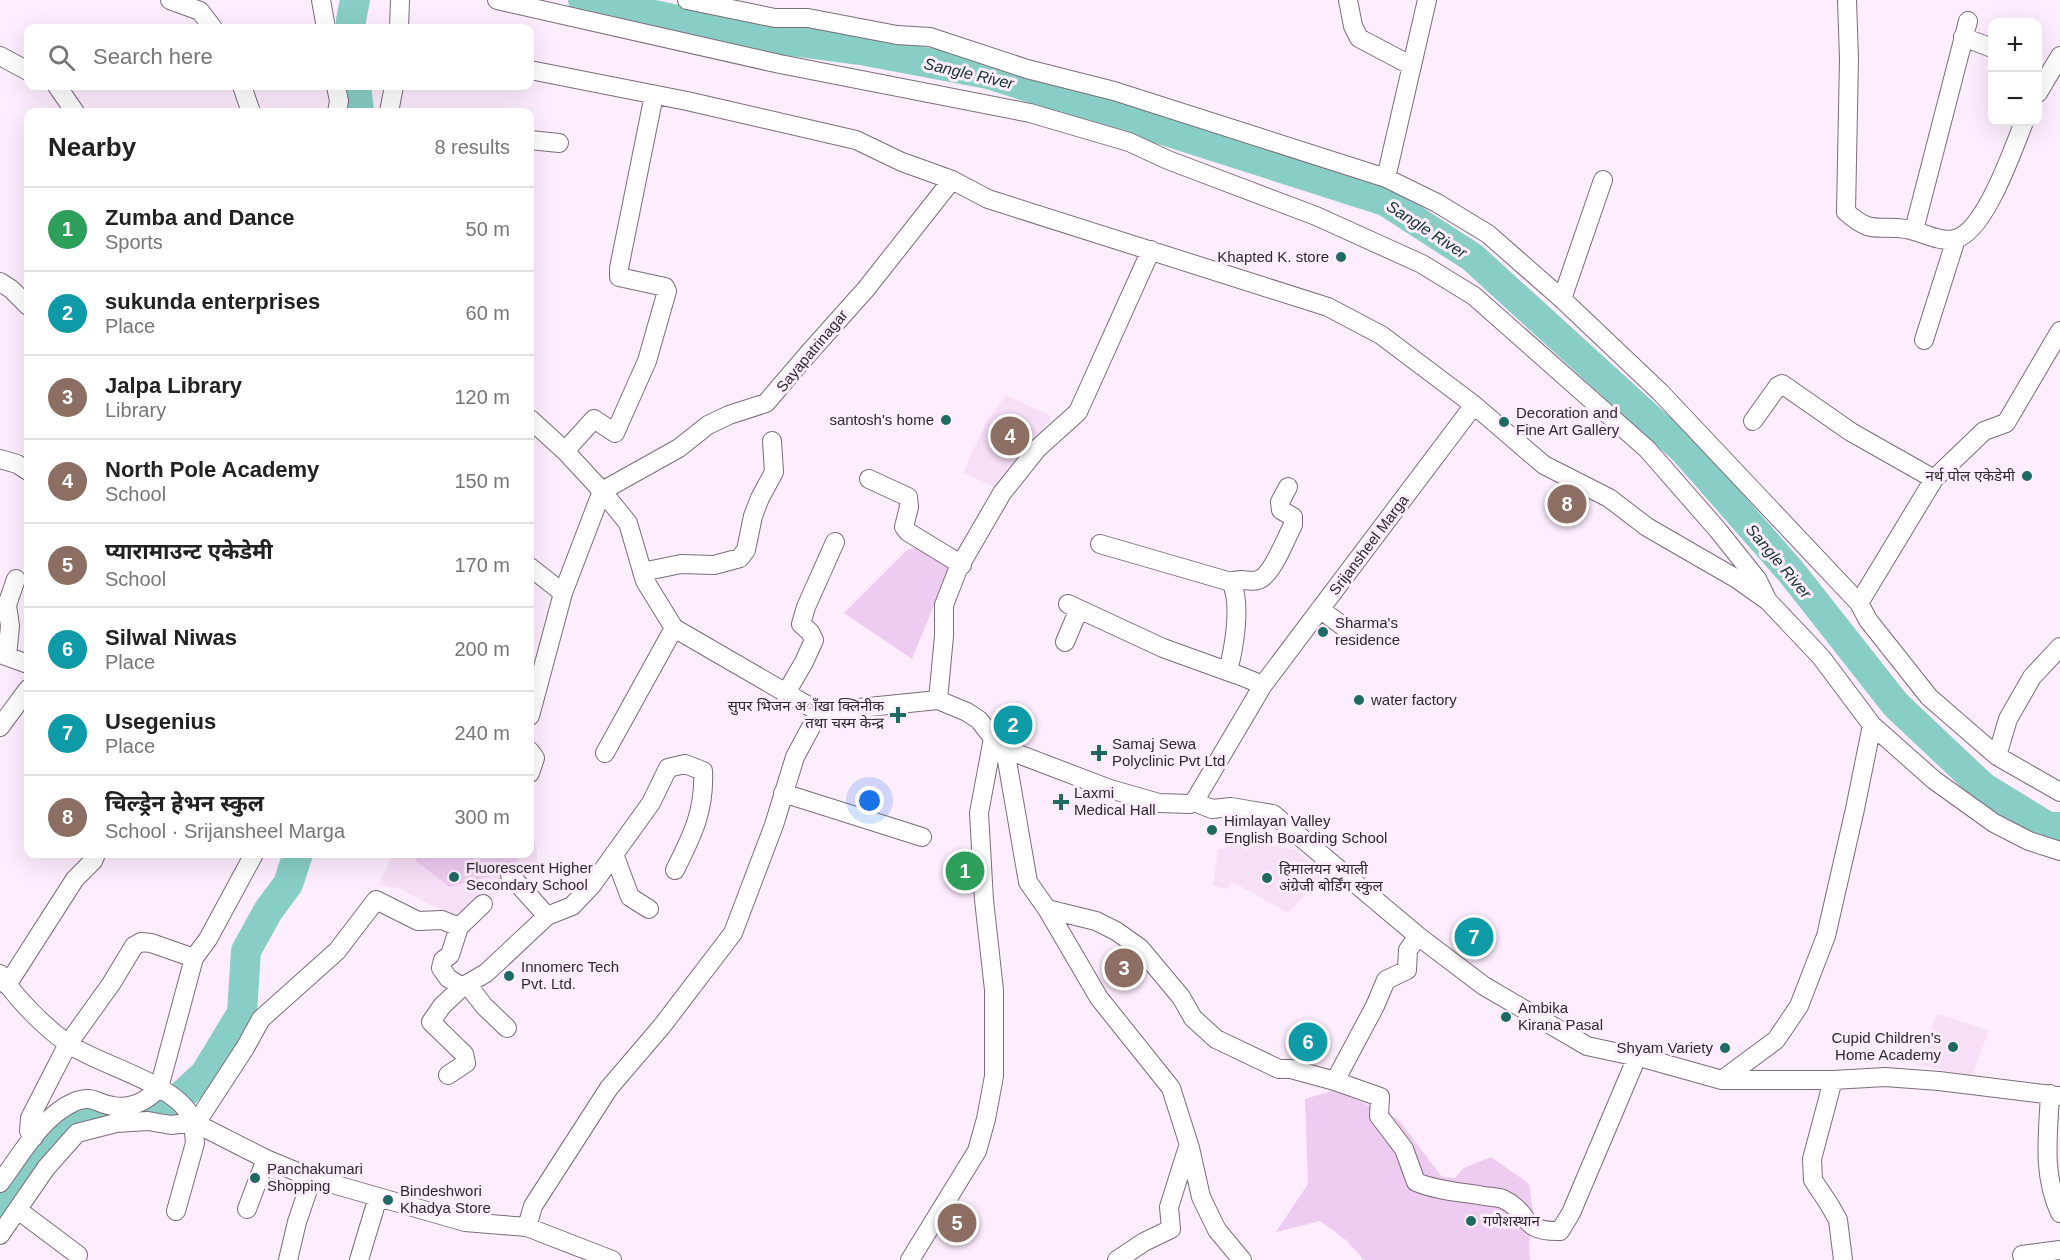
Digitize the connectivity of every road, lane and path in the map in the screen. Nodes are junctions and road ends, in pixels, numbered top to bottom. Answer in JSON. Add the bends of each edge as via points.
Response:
{"nodes":[{"id":1,"x":170,"y":0,"type":"edge"},
{"id":2,"x":321,"y":0,"type":"edge"},
{"id":3,"x":400,"y":0,"type":"edge"},
{"id":4,"x":497,"y":0,"type":"edge"},
{"id":5,"x":687,"y":0,"type":"edge"},
{"id":6,"x":1348,"y":0,"type":"edge"},
{"id":7,"x":1427,"y":0,"type":"edge"},
{"id":8,"x":1847,"y":0,"type":"edge"},
{"id":9,"x":202,"y":6,"type":"edge"},
{"id":10,"x":211,"y":24,"type":"edge"},
{"id":11,"x":325,"y":24,"type":"edge"},
{"id":12,"x":399,"y":24,"type":"edge"},
{"id":13,"x":1988,"y":45,"type":"edge"},
{"id":14,"x":0,"y":56,"type":"edge"},
{"id":15,"x":2060,"y":56,"type":"edge"},
{"id":16,"x":1412,"y":66,"type":"junction"},
{"id":17,"x":24,"y":69,"type":"edge"},
{"id":18,"x":534,"y":71,"type":"edge"},
{"id":19,"x":2042,"y":85,"type":"edge"},
{"id":20,"x":60,"y":90,"type":"edge"},
{"id":21,"x":243,"y":90,"type":"edge"},
{"id":22,"x":337,"y":90,"type":"edge"},
{"id":23,"x":393,"y":90,"type":"edge"},
{"id":24,"x":654,"y":95,"type":"junction"},
{"id":25,"x":72,"y":108,"type":"edge"},
{"id":26,"x":250,"y":108,"type":"edge"},
{"id":27,"x":338,"y":108,"type":"edge"},
{"id":28,"x":390,"y":108,"type":"edge"},
{"id":29,"x":2022,"y":126,"type":"edge"},
{"id":30,"x":534,"y":140,"type":"edge"},
{"id":31,"x":559,"y":143,"type":"dead end"},
{"id":32,"x":1386,"y":178,"type":"junction"},
{"id":33,"x":952,"y":180,"type":"junction"},
{"id":34,"x":1602,"y":180,"type":"dead end"},
{"id":35,"x":1914,"y":230,"type":"junction"},
{"id":36,"x":1956,"y":239,"type":"junction"},
{"id":37,"x":1151,"y":250,"type":"junction"},
{"id":38,"x":0,"y":282,"type":"edge"},
{"id":39,"x":1562,"y":299,"type":"junction"},
{"id":40,"x":24,"y":302,"type":"edge"},
{"id":41,"x":2060,"y":331,"type":"edge"},
{"id":42,"x":1924,"y":340,"type":"dead end"},
{"id":43,"x":1474,"y":405,"type":"junction"},
{"id":44,"x":1753,"y":420,"type":"dead end"},
{"id":45,"x":534,"y":423,"type":"edge"},
{"id":46,"x":772,"y":441,"type":"dead end"},
{"id":47,"x":565,"y":451,"type":"junction"},
{"id":48,"x":0,"y":459,"type":"edge"},
{"id":49,"x":24,"y":468,"type":"edge"},
{"id":50,"x":869,"y":479,"type":"dead end"},
{"id":51,"x":1934,"y":479,"type":"junction"},
{"id":52,"x":1288,"y":487,"type":"dead end"},
{"id":53,"x":602,"y":490,"type":"junction"},
{"id":54,"x":836,"y":542,"type":"dead end"},
{"id":55,"x":1100,"y":544,"type":"dead end"},
{"id":56,"x":962,"y":565,"type":"junction"},
{"id":57,"x":534,"y":570,"type":"edge"},
{"id":58,"x":642,"y":572,"type":"junction"},
{"id":59,"x":16,"y":579,"type":"dead end"},
{"id":60,"x":1231,"y":582,"type":"junction"},
{"id":61,"x":563,"y":593,"type":"junction"},
{"id":62,"x":1768,"y":601,"type":"junction"},
{"id":63,"x":1859,"y":603,"type":"junction"},
{"id":64,"x":1320,"y":609,"type":"junction"},
{"id":65,"x":674,"y":628,"type":"junction"},
{"id":66,"x":1348,"y":630,"type":"dead end"},
{"id":67,"x":1065,"y":642,"type":"dead end"},
{"id":68,"x":2060,"y":647,"type":"edge"},
{"id":69,"x":3,"y":655,"type":"edge"},
{"id":70,"x":24,"y":663,"type":"edge"},
{"id":71,"x":1235,"y":674,"type":"junction"},
{"id":72,"x":534,"y":682,"type":"edge"},
{"id":73,"x":1263,"y":685,"type":"junction"},
{"id":74,"x":786,"y":693,"type":"junction"},
{"id":75,"x":24,"y":694,"type":"edge"},
{"id":76,"x":938,"y":700,"type":"junction"},
{"id":77,"x":819,"y":711,"type":"junction"},
{"id":78,"x":1872,"y":725,"type":"junction"},
{"id":79,"x":0,"y":727,"type":"edge"},
{"id":80,"x":999,"y":744,"type":"junction"},
{"id":81,"x":605,"y":753,"type":"dead end"},
{"id":82,"x":1997,"y":756,"type":"junction"},
{"id":83,"x":2060,"y":792,"type":"edge"},
{"id":84,"x":783,"y":793,"type":"junction"},
{"id":85,"x":1194,"y":802,"type":"junction"},
{"id":86,"x":922,"y":837,"type":"dead end"},
{"id":87,"x":2060,"y":851,"type":"edge"},
{"id":88,"x":614,"y":854,"type":"junction"},
{"id":89,"x":94,"y":858,"type":"edge"},
{"id":90,"x":252,"y":858,"type":"edge"},
{"id":91,"x":675,"y":870,"type":"dead end"},
{"id":92,"x":510,"y":875,"type":"dead end"},
{"id":93,"x":483,"y":903,"type":"dead end"},
{"id":94,"x":649,"y":909,"type":"dead end"},
{"id":95,"x":1047,"y":909,"type":"junction"},
{"id":96,"x":547,"y":916,"type":"junction"},
{"id":97,"x":459,"y":927,"type":"junction"},
{"id":98,"x":1418,"y":936,"type":"junction"},
{"id":99,"x":194,"y":958,"type":"junction"},
{"id":100,"x":4,"y":979,"type":"edge"},
{"id":101,"x":464,"y":986,"type":"junction"},
{"id":102,"x":507,"y":1028,"type":"dead end"},
{"id":103,"x":68,"y":1044,"type":"junction"},
{"id":104,"x":1637,"y":1057,"type":"junction"},
{"id":105,"x":448,"y":1075,"type":"dead end"},
{"id":106,"x":1722,"y":1080,"type":"junction"},
{"id":107,"x":1833,"y":1080,"type":"junction"},
{"id":108,"x":1335,"y":1081,"type":"junction"},
{"id":109,"x":161,"y":1089,"type":"junction"},
{"id":110,"x":2055,"y":1095,"type":"edge"},
{"id":111,"x":191,"y":1117,"type":"junction"},
{"id":112,"x":34,"y":1137,"type":"junction"},
{"id":113,"x":1190,"y":1148,"type":"junction"},
{"id":114,"x":266,"y":1159,"type":"junction"},
{"id":115,"x":312,"y":1178,"type":"junction"},
{"id":116,"x":0,"y":1183,"type":"edge"},
{"id":117,"x":378,"y":1197,"type":"junction"},
{"id":118,"x":247,"y":1209,"type":"dead end"},
{"id":119,"x":18,"y":1210,"type":"junction"},
{"id":120,"x":176,"y":1211,"type":"dead end"},
{"id":121,"x":2060,"y":1213,"type":"edge"},
{"id":122,"x":527,"y":1227,"type":"junction"},
{"id":123,"x":1217,"y":1230,"type":"junction"},
{"id":124,"x":0,"y":1235,"type":"edge"},
{"id":125,"x":2060,"y":1250,"type":"edge"},
{"id":126,"x":78,"y":1255,"type":"dead end"},
{"id":127,"x":2022,"y":1255,"type":"dead end"},
{"id":128,"x":288,"y":1260,"type":"edge"},
{"id":129,"x":359,"y":1260,"type":"edge"},
{"id":130,"x":612,"y":1260,"type":"edge"},
{"id":131,"x":910,"y":1260,"type":"edge"},
{"id":132,"x":1117,"y":1260,"type":"edge"},
{"id":133,"x":1232,"y":1260,"type":"edge"},
{"id":134,"x":1242,"y":1260,"type":"edge"},
{"id":135,"x":1843,"y":1260,"type":"edge"}],
"edges":[{"from":1,"to":9,"type":"street"},
{"from":2,"to":11,"type":"street"},
{"from":3,"to":12,"type":"street"},
{"from":4,"to":62,"type":"street","via":[[780,64],[1030,113],[1130,142],[1316,216],[1422,264],[1473,296],[1647,449],[1757,579]]},
{"from":5,"to":32,"type":"street","via":[[775,18],[808,18],[897,36],[930,37]]},
{"from":6,"to":16,"type":"street","via":[[1359,38]]},
{"from":7,"to":16,"type":"street"},
{"from":8,"to":35,"type":"street","via":[[1846,212],[1862,226]]},
{"from":9,"to":10,"type":"street"},
{"from":13,"to":35,"type":"street","via":[[1966,29]]},
{"from":14,"to":17,"type":"street"},
{"from":15,"to":19,"type":"street"},
{"from":16,"to":32,"type":"street"},
{"from":18,"to":24,"type":"street"},
{"from":20,"to":25,"type":"street"},
{"from":21,"to":26,"type":"street"},
{"from":22,"to":27,"type":"street"},
{"from":23,"to":28,"type":"street"},
{"from":24,"to":33,"type":"street","via":[[856,140]]},
{"from":24,"to":47,"type":"street","via":[[619,277],[665,287],[665,301],[647,361],[615,433],[594,419]]},
{"from":29,"to":36,"type":"street","via":[[1990,202],[1972,228]]},
{"from":30,"to":31,"type":"street"},
{"from":32,"to":39,"type":"street","via":[[1488,234]]},
{"from":33,"to":37,"type":"street","via":[[988,199]]},
{"from":33,"to":53,"type":"street","name":"Sayapatrinagar","via":[[766,403],[708,425],[679,448]]},
{"from":34,"to":39,"type":"street"},
{"from":35,"to":36,"type":"street"},
{"from":36,"to":42,"type":"street"},
{"from":37,"to":43,"type":"street","via":[[1328,307],[1382,335]]},
{"from":37,"to":56,"type":"street","via":[[1078,412],[1038,448],[1002,493]]},
{"from":38,"to":40,"type":"street"},
{"from":39,"to":63,"type":"street","via":[[1660,392]]},
{"from":41,"to":51,"type":"street","via":[[2006,423],[1984,431]]},
{"from":43,"to":62,"type":"street","via":[[1545,465],[1609,498],[1647,527]]},
{"from":43,"to":64,"type":"street","name":"Srijansheel Marga"},
{"from":44,"to":51,"type":"street","via":[[1782,384],[1851,432]]},
{"from":45,"to":47,"type":"street"},
{"from":46,"to":58,"type":"street","via":[[774,472],[760,498],[746,550],[740,558],[714,565],[681,564]]},
{"from":47,"to":53,"type":"street"},
{"from":48,"to":49,"type":"street"},
{"from":50,"to":56,"type":"street","via":[[908,497],[904,527]]},
{"from":51,"to":63,"type":"street"},
{"from":52,"to":60,"type":"street","via":[[1280,502],[1281,510],[1293,518],[1293,525],[1272,567],[1254,582]]},
{"from":53,"to":58,"type":"street","via":[[628,524]]},
{"from":53,"to":61,"type":"street"},
{"from":54,"to":74,"type":"street","via":[[801,624],[814,640]]},
{"from":55,"to":60,"type":"street"},
{"from":56,"to":76,"type":"street","via":[[944,605]]},
{"from":57,"to":61,"type":"street"},
{"from":58,"to":65,"type":"street"},
{"from":59,"to":69,"type":"street","via":[[7,605],[10,626]]},
{"from":60,"to":71,"type":"street","via":[[1237,603],[1228,671]]},
{"from":61,"to":72,"type":"street"},
{"from":62,"to":78,"type":"street","via":[[1821,657]]},
{"from":63,"to":82,"type":"street","via":[[1929,697]]},
{"from":64,"to":66,"type":"street"},
{"from":64,"to":73,"type":"street","name":"Srijansheel Marga"},
{"from":65,"to":74,"type":"street"},
{"from":65,"to":81,"type":"street"},
{"from":67,"to":71,"type":"street","via":[[1073,607],[1163,648]]},
{"from":68,"to":82,"type":"street","via":[[2032,677],[2008,719]]},
{"from":69,"to":70,"type":"street"},
{"from":71,"to":73,"type":"street"},
{"from":73,"to":85,"type":"street","name":"Srijansheel Marga"},
{"from":74,"to":77,"type":"street"},
{"from":75,"to":79,"type":"street"},
{"from":76,"to":77,"type":"street"},
{"from":76,"to":80,"type":"street","via":[[979,720]]},
{"from":77,"to":84,"type":"street","via":[[795,757]]},
{"from":78,"to":87,"type":"street","via":[[1934,780],[1994,823]]},
{"from":78,"to":106,"type":"street","via":[[1826,936],[1799,1006],[1776,1040]]},
{"from":80,"to":85,"type":"street","via":[[1110,789],[1159,803]]},
{"from":80,"to":95,"type":"street","via":[[1028,882]]},
{"from":80,"to":131,"type":"street","via":[[979,813],[994,990],[994,1076],[977,1150]]},
{"from":82,"to":83,"type":"street"},
{"from":84,"to":86,"type":"street"},
{"from":84,"to":122,"type":"street","via":[[733,933],[604,1095],[533,1206]]},
{"from":85,"to":98,"type":"street","via":[[1212,809],[1231,807],[1273,814]]},
{"from":88,"to":91,"type":"street","via":[[651,803],[668,768],[685,764],[703,771],[703,786],[696,829]]},
{"from":88,"to":94,"type":"street","via":[[630,897]]},
{"from":88,"to":96,"type":"street","via":[[572,906]]},
{"from":89,"to":100,"type":"street"},
{"from":90,"to":99,"type":"street"},
{"from":92,"to":96,"type":"street"},
{"from":93,"to":97,"type":"street"},
{"from":95,"to":108,"type":"street","via":[[1096,921],[1140,948],[1181,997],[1193,1018],[1216,1039],[1279,1069]]},
{"from":95,"to":113,"type":"street","via":[[1099,998],[1171,1088]]},
{"from":96,"to":101,"type":"street","via":[[486,973]]},
{"from":97,"to":101,"type":"street","via":[[450,955],[441,968],[448,978]]},
{"from":97,"to":111,"type":"street","via":[[442,920],[418,921],[376,900],[337,951],[261,1019],[202,1114]]},
{"from":98,"to":104,"type":"street","via":[[1484,986],[1587,1046]]},
{"from":98,"to":108,"type":"street","via":[[1408,950],[1407,970],[1386,980]]},
{"from":99,"to":103,"type":"street","via":[[151,943],[134,946]]},
{"from":99,"to":109,"type":"street"},
{"from":100,"to":103,"type":"street","via":[[43,1023]]},
{"from":101,"to":102,"type":"street"},
{"from":101,"to":105,"type":"street","via":[[430,1022],[464,1054],[466,1063]]},
{"from":103,"to":109,"type":"street"},
{"from":103,"to":112,"type":"street","via":[[30,1118],[29,1131]]},
{"from":104,"to":106,"type":"street"},
{"from":104,"to":108,"type":"street","via":[[1560,1231],[1532,1227],[1502,1199],[1433,1189],[1416,1182],[1404,1149],[1378,1116],[1380,1097]]},
{"from":106,"to":107,"type":"street"},
{"from":107,"to":110,"type":"street","via":[[1885,1077]]},
{"from":107,"to":135,"type":"street","via":[[1812,1159],[1813,1180],[1838,1220]]},
{"from":109,"to":111,"type":"street"},
{"from":109,"to":112,"type":"street","via":[[129,1106],[112,1106],[92,1098],[75,1102],[56,1112]]},
{"from":110,"to":121,"type":"street","via":[[2046,1164]]},
{"from":111,"to":114,"type":"street"},
{"from":111,"to":119,"type":"street","via":[[171,1125],[148,1121],[116,1123],[77,1133],[46,1168]]},
{"from":111,"to":120,"type":"street","via":[[195,1143]]},
{"from":112,"to":116,"type":"street"},
{"from":113,"to":123,"type":"street","via":[[1201,1197]]},
{"from":113,"to":132,"type":"street","via":[[1181,1164],[1169,1207],[1171,1229]]},
{"from":114,"to":115,"type":"street"},
{"from":114,"to":118,"type":"street"},
{"from":115,"to":117,"type":"street"},
{"from":115,"to":128,"type":"street"},
{"from":117,"to":122,"type":"street","via":[[465,1222]]},
{"from":117,"to":129,"type":"street"},
{"from":119,"to":124,"type":"street"},
{"from":119,"to":126,"type":"street"},
{"from":122,"to":130,"type":"street"},
{"from":123,"to":133,"type":"street"},
{"from":123,"to":134,"type":"street"},
{"from":125,"to":127,"type":"street"}]}
